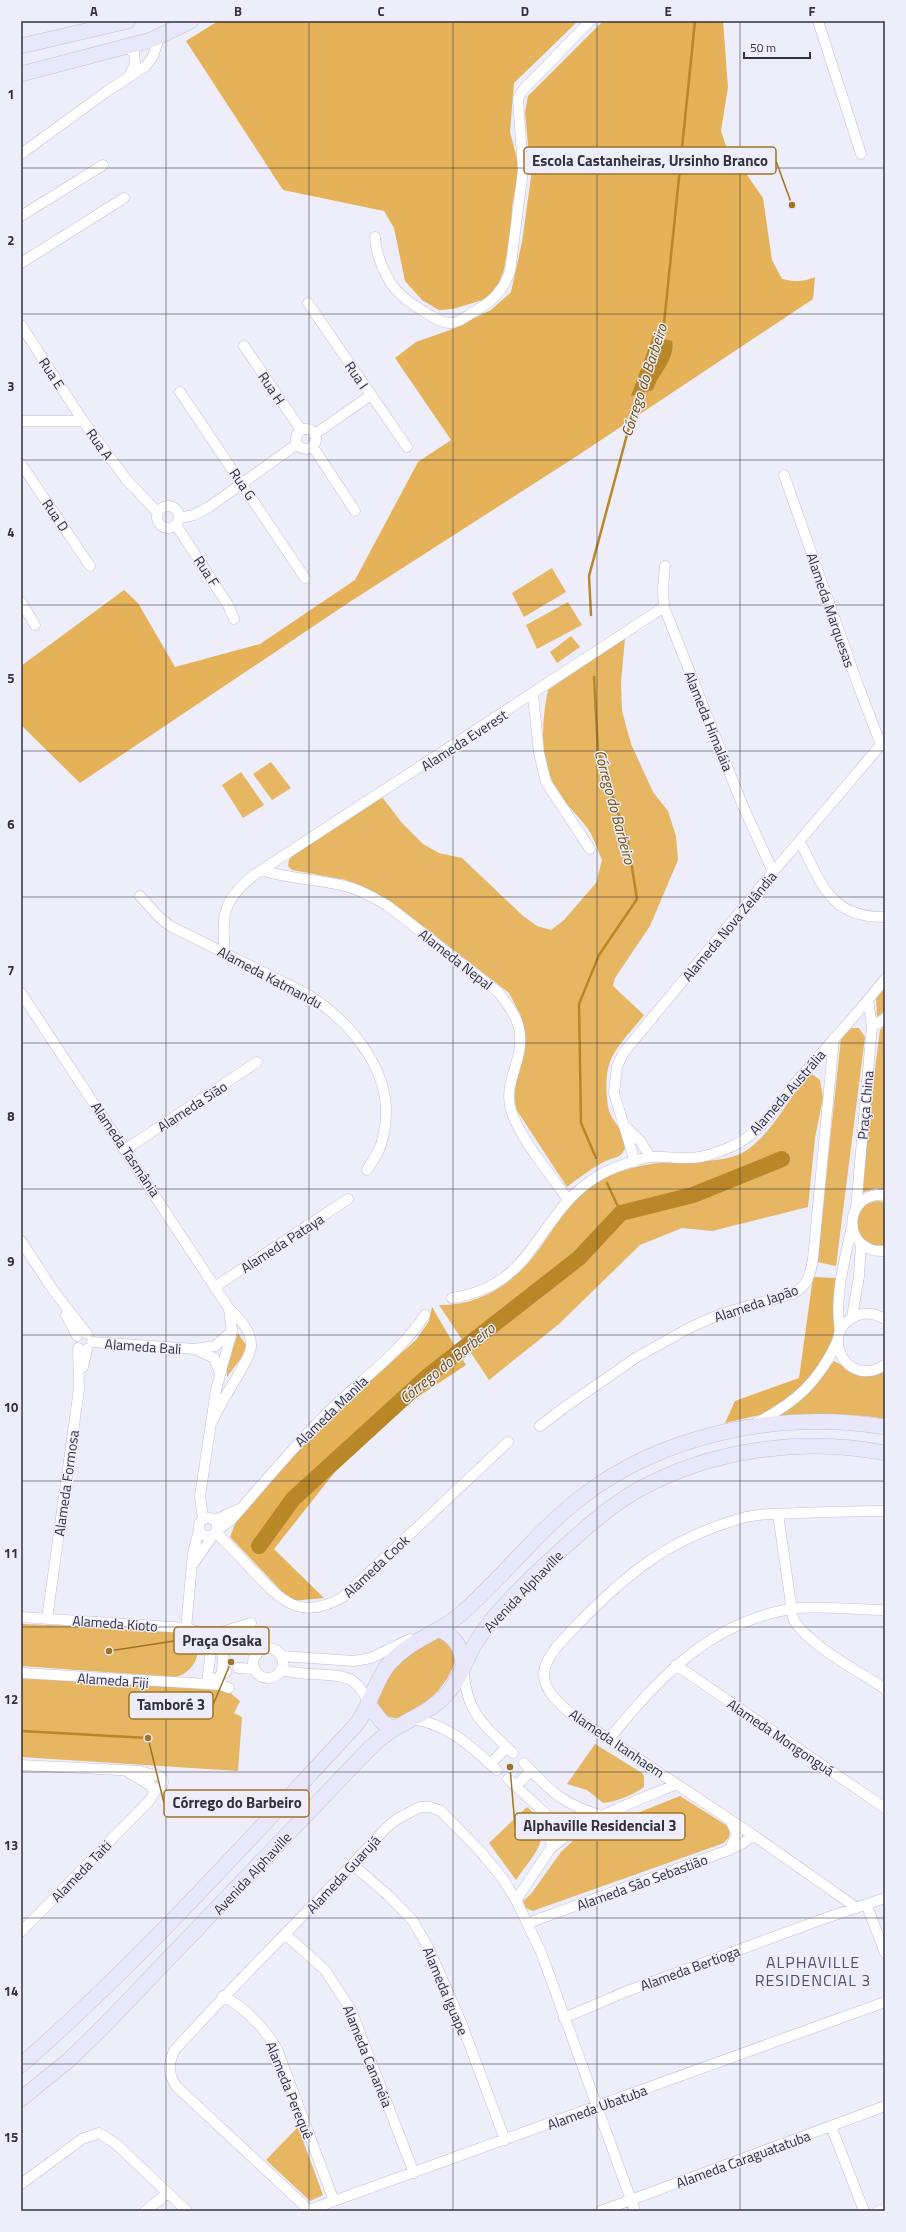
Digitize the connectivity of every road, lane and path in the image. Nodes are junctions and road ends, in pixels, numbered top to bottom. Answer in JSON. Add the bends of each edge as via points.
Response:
{"nodes":[{"id":1,"x":128,"y":21,"type":"edge"},
{"id":2,"x":191,"y":21,"type":"edge"},
{"id":3,"x":590,"y":21,"type":"edge"},
{"id":4,"x":818,"y":21,"type":"edge"},
{"id":5,"x":160,"y":35,"type":"junction"},
{"id":6,"x":21,"y":46,"type":"edge"},
{"id":7,"x":128,"y":46,"type":"junction"},
{"id":8,"x":21,"y":74,"type":"edge"},
{"id":9,"x":129,"y":77,"type":"junction"},
{"id":10,"x":21,"y":154,"type":"edge"},
{"id":11,"x":861,"y":154,"type":"dead end"},
{"id":12,"x":103,"y":165,"type":"dead end"},
{"id":13,"x":124,"y":198,"type":"dead end"},
{"id":14,"x":21,"y":216,"type":"edge"},
{"id":15,"x":375,"y":237,"type":"dead end"},
{"id":16,"x":21,"y":263,"type":"edge"},
{"id":17,"x":308,"y":304,"type":"dead end"},
{"id":18,"x":21,"y":325,"type":"edge"},
{"id":19,"x":244,"y":346,"type":"dead end"},
{"id":20,"x":180,"y":392,"type":"dead end"},
{"id":21,"x":372,"y":395,"type":"junction"},
{"id":22,"x":21,"y":421,"type":"edge"},
{"id":23,"x":83,"y":421,"type":"junction"},
{"id":24,"x":301,"y":430,"type":"junction"},
{"id":25,"x":315,"y":434,"type":"junction"},
{"id":26,"x":297,"y":444,"type":"junction"},
{"id":27,"x":313,"y":447,"type":"junction"},
{"id":28,"x":407,"y":447,"type":"dead end"},
{"id":29,"x":21,"y":464,"type":"edge"},
{"id":30,"x":784,"y":475,"type":"dead end"},
{"id":31,"x":244,"y":484,"type":"junction"},
{"id":32,"x":355,"y":510,"type":"dead end"},
{"id":33,"x":158,"y":513,"type":"junction"},
{"id":34,"x":177,"y":522,"type":"junction"},
{"id":35,"x":90,"y":566,"type":"dead end"},
{"id":36,"x":665,"y":566,"type":"dead end"},
{"id":37,"x":305,"y":578,"type":"dead end"},
{"id":38,"x":21,"y":602,"type":"edge"},
{"id":39,"x":664,"y":607,"type":"junction"},
{"id":40,"x":234,"y":619,"type":"dead end"},
{"id":41,"x":35,"y":625,"type":"dead end"},
{"id":42,"x":533,"y":695,"type":"junction"},
{"id":43,"x":883,"y":743,"type":"edge"},
{"id":44,"x":800,"y":842,"type":"junction"},
{"id":45,"x":590,"y":849,"type":"dead end"},
{"id":46,"x":281,"y":859,"type":"junction"},
{"id":47,"x":262,"y":870,"type":"junction"},
{"id":48,"x":773,"y":872,"type":"junction"},
{"id":49,"x":289,"y":877,"type":"junction"},
{"id":50,"x":140,"y":896,"type":"dead end"},
{"id":51,"x":885,"y":917,"type":"edge"},
{"id":52,"x":225,"y":953,"type":"junction"},
{"id":53,"x":885,"y":979,"type":"edge"},
{"id":54,"x":21,"y":993,"type":"edge"},
{"id":55,"x":868,"y":1000,"type":"junction"},
{"id":56,"x":885,"y":1019,"type":"edge"},
{"id":57,"x":872,"y":1026,"type":"junction"},
{"id":58,"x":834,"y":1038,"type":"junction"},
{"id":59,"x":822,"y":1052,"type":"junction"},
{"id":60,"x":257,"y":1062,"type":"dead end"},
{"id":61,"x":829,"y":1091,"type":"junction"},
{"id":62,"x":626,"y":1127,"type":"junction"},
{"id":63,"x":126,"y":1149,"type":"junction"},
{"id":64,"x":650,"y":1157,"type":"junction"},
{"id":65,"x":635,"y":1162,"type":"junction"},
{"id":66,"x":367,"y":1170,"type":"dead end"},
{"id":67,"x":885,"y":1195,"type":"edge"},
{"id":68,"x":348,"y":1199,"type":"dead end"},
{"id":69,"x":568,"y":1200,"type":"junction"},
{"id":70,"x":856,"y":1209,"type":"junction"},
{"id":71,"x":852,"y":1226,"type":"junction"},
{"id":72,"x":21,"y":1241,"type":"edge"},
{"id":73,"x":861,"y":1244,"type":"junction"},
{"id":74,"x":885,"y":1251,"type":"edge"},
{"id":75,"x":216,"y":1286,"type":"junction"},
{"id":76,"x":452,"y":1298,"type":"dead end"},
{"id":77,"x":228,"y":1307,"type":"junction"},
{"id":78,"x":425,"y":1315,"type":"dead end"},
{"id":79,"x":852,"y":1317,"type":"junction"},
{"id":80,"x":885,"y":1320,"type":"edge"},
{"id":81,"x":232,"y":1331,"type":"junction"},
{"id":82,"x":839,"y":1335,"type":"junction"},
{"id":83,"x":250,"y":1338,"type":"junction"},
{"id":84,"x":84,"y":1342,"type":"junction"},
{"id":85,"x":195,"y":1349,"type":"junction"},
{"id":86,"x":885,"y":1365,"type":"edge"},
{"id":87,"x":220,"y":1374,"type":"junction"},
{"id":88,"x":234,"y":1379,"type":"junction"},
{"id":89,"x":213,"y":1420,"type":"junction"},
{"id":90,"x":540,"y":1426,"type":"dead end"},
{"id":91,"x":885,"y":1427,"type":"edge"},
{"id":92,"x":746,"y":1428,"type":"junction"},
{"id":93,"x":508,"y":1442,"type":"dead end"},
{"id":94,"x":885,"y":1453,"type":"edge"},
{"id":95,"x":239,"y":1509,"type":"junction"},
{"id":96,"x":885,"y":1511,"type":"edge"},
{"id":97,"x":778,"y":1514,"type":"junction"},
{"id":98,"x":209,"y":1519,"type":"junction"},
{"id":99,"x":200,"y":1530,"type":"junction"},
{"id":100,"x":216,"y":1532,"type":"junction"},
{"id":101,"x":192,"y":1568,"type":"junction"},
{"id":102,"x":792,"y":1609,"type":"junction"},
{"id":103,"x":885,"y":1610,"type":"edge"},
{"id":104,"x":21,"y":1617,"type":"edge"},
{"id":105,"x":47,"y":1619,"type":"junction"},
{"id":106,"x":251,"y":1623,"type":"dead end"},
{"id":107,"x":186,"y":1628,"type":"junction"},
{"id":108,"x":439,"y":1630,"type":"junction"},
{"id":109,"x":213,"y":1636,"type":"junction"},
{"id":110,"x":242,"y":1645,"type":"dead end"},
{"id":111,"x":257,"y":1654,"type":"junction"},
{"id":112,"x":281,"y":1656,"type":"junction"},
{"id":113,"x":676,"y":1665,"type":"junction"},
{"id":114,"x":238,"y":1668,"type":"dead end"},
{"id":115,"x":255,"y":1669,"type":"junction"},
{"id":116,"x":281,"y":1670,"type":"junction"},
{"id":117,"x":464,"y":1670,"type":"junction"},
{"id":118,"x":21,"y":1673,"type":"edge"},
{"id":119,"x":207,"y":1684,"type":"junction"},
{"id":120,"x":229,"y":1688,"type":"dead end"},
{"id":121,"x":885,"y":1689,"type":"edge"},
{"id":122,"x":369,"y":1705,"type":"junction"},
{"id":123,"x":414,"y":1719,"type":"junction"},
{"id":124,"x":394,"y":1729,"type":"junction"},
{"id":125,"x":609,"y":1739,"type":"junction"},
{"id":126,"x":524,"y":1763,"type":"dead end"},
{"id":127,"x":21,"y":1765,"type":"edge"},
{"id":128,"x":531,"y":1771,"type":"junction"},
{"id":129,"x":508,"y":1779,"type":"dead end"},
{"id":130,"x":677,"y":1784,"type":"junction"},
{"id":131,"x":516,"y":1786,"type":"junction"},
{"id":132,"x":885,"y":1808,"type":"edge"},
{"id":133,"x":604,"y":1816,"type":"junction"},
{"id":134,"x":728,"y":1819,"type":"junction"},
{"id":135,"x":753,"y":1835,"type":"junction"},
{"id":136,"x":551,"y":1848,"type":"junction"},
{"id":137,"x":729,"y":1850,"type":"junction"},
{"id":138,"x":353,"y":1865,"type":"junction"},
{"id":139,"x":885,"y":1898,"type":"edge"},
{"id":140,"x":516,"y":1900,"type":"junction"},
{"id":141,"x":867,"y":1906,"type":"junction"},
{"id":142,"x":857,"y":1908,"type":"junction"},
{"id":143,"x":528,"y":1924,"type":"junction"},
{"id":144,"x":21,"y":1932,"type":"edge"},
{"id":145,"x":286,"y":1935,"type":"junction"},
{"id":146,"x":885,"y":1953,"type":"edge"},
{"id":147,"x":223,"y":1996,"type":"junction"},
{"id":148,"x":885,"y":2002,"type":"edge"},
{"id":149,"x":564,"y":2018,"type":"junction"},
{"id":150,"x":21,"y":2065,"type":"edge"},
{"id":151,"x":21,"y":2099,"type":"edge"},
{"id":152,"x":885,"y":2106,"type":"edge"},
{"id":153,"x":596,"y":2108,"type":"junction"},
{"id":154,"x":831,"y":2126,"type":"junction"},
{"id":155,"x":505,"y":2140,"type":"junction"},
{"id":156,"x":414,"y":2174,"type":"junction"},
{"id":157,"x":21,"y":2184,"type":"edge"},
{"id":158,"x":168,"y":2193,"type":"junction"},
{"id":159,"x":631,"y":2200,"type":"junction"},
{"id":160,"x":334,"y":2201,"type":"junction"},
{"id":161,"x":885,"y":2209,"type":"edge"},
{"id":162,"x":146,"y":2211,"type":"edge"},
{"id":163,"x":187,"y":2211,"type":"edge"},
{"id":164,"x":309,"y":2211,"type":"edge"},
{"id":165,"x":601,"y":2211,"type":"edge"},
{"id":166,"x":635,"y":2211,"type":"edge"},
{"id":167,"x":864,"y":2211,"type":"edge"},
{"id":168,"x":878,"y":2211,"type":"edge"}],
"edges":[{"from":1,"to":6,"type":"main road"},
{"from":2,"to":5,"type":"main road"},
{"from":3,"to":15,"type":"street","via":[[522,90],[518,99],[523,170],[510,271],[506,284],[498,295],[489,304],[459,321],[451,323],[438,319],[399,294],[381,261],[375,246]]},
{"from":4,"to":11,"type":"street"},
{"from":5,"to":7,"type":"main road"},
{"from":5,"to":9,"type":"street","via":[[153,56],[146,66]]},
{"from":7,"to":8,"type":"main road"},
{"from":7,"to":9,"type":"street","via":[[135,59]]},
{"from":9,"to":10,"type":"street"},
{"from":12,"to":14,"type":"street"},
{"from":13,"to":16,"type":"street"},
{"from":17,"to":21,"type":"street","name":"Rua I"},
{"from":18,"to":23,"type":"street","name":"Rua E"},
{"from":19,"to":24,"type":"street","name":"Rua H"},
{"from":20,"to":31,"type":"street","name":"Rua G"},
{"from":21,"to":25,"type":"street"},
{"from":21,"to":28,"type":"street","name":"Rua I"},
{"from":22,"to":23,"type":"street","name":"Rua A"},
{"from":23,"to":33,"type":"street","name":"Rua A","via":[[126,479]]},
{"from":24,"to":25,"type":"street","via":[[310,430]]},
{"from":24,"to":26,"type":"street","via":[[297,435]]},
{"from":25,"to":27,"type":"street","via":[[316,442]]},
{"from":26,"to":27,"type":"street","via":[[304,449]]},
{"from":26,"to":31,"type":"street"},
{"from":27,"to":32,"type":"street"},
{"from":29,"to":35,"type":"street","name":"Rua D"},
{"from":30,"to":43,"type":"street","name":"Alameda Marquesas","via":[[858,685]]},
{"from":31,"to":34,"type":"street","via":[[209,507]]},
{"from":31,"to":37,"type":"street","name":"Rua G"},
{"from":33,"to":34,"type":"street","via":[[158,520],[162,526],[169,528]]},
{"from":33,"to":34,"type":"street","via":[[162,508],[169,506],[175,509]]},
{"from":34,"to":40,"type":"street","name":"Rua F"},
{"from":36,"to":39,"type":"street","name":"Alameda Himaláia"},
{"from":38,"to":41,"type":"street"},
{"from":39,"to":42,"type":"street","name":"Alameda Everest"},
{"from":39,"to":48,"type":"street","name":"Alameda Himaláia","via":[[742,804]]},
{"from":42,"to":45,"type":"street","via":[[540,760],[546,782]]},
{"from":42,"to":46,"type":"street","name":"Alameda Everest"},
{"from":43,"to":44,"type":"street","name":"Alameda Nova Zelândia"},
{"from":44,"to":48,"type":"street","name":"Alameda Nova Zelândia"},
{"from":44,"to":51,"type":"street","via":[[834,901],[842,908],[861,916]]},
{"from":46,"to":47,"type":"street","name":"Alameda Everest"},
{"from":46,"to":49,"type":"street"},
{"from":47,"to":49,"type":"street","name":"Alameda Nepal"},
{"from":47,"to":52,"type":"street","name":"Alameda Everest","via":[[242,885],[226,905],[222,926]]},
{"from":48,"to":62,"type":"street","name":"Alameda Nova Zelândia","via":[[624,1052],[617,1066],[614,1093]]},
{"from":49,"to":69,"type":"street","name":"Alameda Nepal","via":[[350,888],[372,897],[388,906],[498,992],[511,1008],[520,1035],[520,1049],[510,1081],[511,1109],[523,1136]]},
{"from":50,"to":52,"type":"street","name":"Alameda Katmandu","via":[[170,926]]},
{"from":52,"to":66,"type":"street","name":"Alameda Katmandu","via":[[307,994],[327,1007],[363,1046],[374,1063],[382,1083],[386,1104],[383,1138]]},
{"from":53,"to":55,"type":"street","name":"Alameda Austrália"},
{"from":54,"to":63,"type":"street","name":"Alameda Tasmânia"},
{"from":55,"to":57,"type":"street","name":"Praça China"},
{"from":55,"to":58,"type":"street","name":"Alameda Austrália"},
{"from":56,"to":57,"type":"street"},
{"from":57,"to":70,"type":"street","name":"Praça China"},
{"from":58,"to":59,"type":"street","name":"Alameda Austrália"},
{"from":58,"to":61,"type":"street","name":"Alameda Japão"},
{"from":59,"to":61,"type":"street","name":"Alameda Japão"},
{"from":59,"to":64,"type":"street","name":"Alameda Austrália","via":[[766,1121],[735,1146],[700,1158]]},
{"from":60,"to":63,"type":"street","name":"Alameda Sião"},
{"from":61,"to":90,"type":"street","name":"Alameda Japão","via":[[814,1259],[808,1282],[803,1289],[723,1313],[691,1327],[637,1357]]},
{"from":62,"to":64,"type":"street","name":"Alameda Nova Zelândia","via":[[641,1142]]},
{"from":62,"to":65,"type":"street","name":"Alameda Nova Zelândia"},
{"from":63,"to":75,"type":"street","name":"Alameda Tasmânia"},
{"from":64,"to":65,"type":"street","name":"Alameda Austrália"},
{"from":65,"to":69,"type":"street","name":"Alameda Austrália","via":[[613,1168],[598,1176]]},
{"from":67,"to":70,"type":"street","via":[[869,1197]]},
{"from":68,"to":75,"type":"street","name":"Alameda Pataya"},
{"from":69,"to":76,"type":"street","name":"Alameda Austrália","via":[[534,1247],[507,1276],[486,1289]]},
{"from":70,"to":71,"type":"street","name":"Praça China"},
{"from":71,"to":73,"type":"street"},
{"from":71,"to":82,"type":"street","name":"Praça China","via":[[841,1275]]},
{"from":72,"to":84,"type":"street"},
{"from":73,"to":74,"type":"street","via":[[871,1250]]},
{"from":73,"to":79,"type":"street"},
{"from":75,"to":77,"type":"street","name":"Alameda Tasmânia"},
{"from":77,"to":81,"type":"street","name":"Alameda Tasmânia"},
{"from":77,"to":83,"type":"street","name":"Alameda Tasmânia","via":[[244,1326]]},
{"from":78,"to":95,"type":"street","name":"Alameda Manila","via":[[400,1348],[314,1426]]},
{"from":79,"to":80,"type":"street","via":[[870,1313]]},
{"from":79,"to":82,"type":"street"},
{"from":81,"to":83,"type":"street","via":[[238,1330]]},
{"from":81,"to":85,"type":"street","via":[[215,1346]]},
{"from":81,"to":87,"type":"street","name":"Alameda Tasmânia"},
{"from":82,"to":86,"type":"street","name":"Praça China","via":[[841,1354],[850,1366],[868,1372]]},
{"from":82,"to":92,"type":"street","via":[[818,1377],[773,1414]]},
{"from":83,"to":88,"type":"street","name":"Alameda Tasmânia","via":[[249,1355]]},
{"from":84,"to":85,"type":"street","name":"Alameda Bali"},
{"from":84,"to":105,"type":"street","name":"Alameda Formosa"},
{"from":85,"to":87,"type":"street","via":[[214,1358]]},
{"from":87,"to":88,"type":"street","via":[[225,1381]]},
{"from":87,"to":89,"type":"street","name":"Alameda Tasmânia"},
{"from":88,"to":89,"type":"street","name":"Alameda Tasmânia"},
{"from":89,"to":98,"type":"street","name":"Alameda Tasmânia","via":[[200,1509]]},
{"from":91,"to":92,"type":"main road","name":"Avenida Alphaville","via":[[809,1422]]},
{"from":92,"to":108,"type":"main road","name":"Avenida Alphaville","via":[[677,1446],[606,1480],[554,1520],[462,1612]]},
{"from":93,"to":100,"type":"street","name":"Alameda Cook","via":[[343,1597],[326,1606],[308,1608],[289,1604],[271,1590]]},
{"from":94,"to":117,"type":"main road","name":"Avenida Alphaville","via":[[792,1446],[760,1449],[705,1462],[650,1484],[591,1523],[516,1594],[481,1634]]},
{"from":95,"to":98,"type":"street","name":"Alameda Manila"},
{"from":95,"to":100,"type":"street","name":"Alameda Manila","via":[[230,1521]]},
{"from":96,"to":97,"type":"street","name":"Alameda Itanhaem"},
{"from":97,"to":102,"type":"street"},
{"from":97,"to":125,"type":"street","name":"Alameda Itanhaem","via":[[748,1517],[698,1532],[666,1549],[638,1568],[604,1597],[550,1656],[544,1669],[549,1690],[571,1714]]},
{"from":98,"to":99,"type":"street","via":[[199,1525]]},
{"from":98,"to":100,"type":"street","via":[[217,1523]]},
{"from":99,"to":100,"type":"street","via":[[206,1536]]},
{"from":99,"to":101,"type":"street","via":[[195,1542]]},
{"from":100,"to":101,"type":"street","via":[[200,1552]]},
{"from":101,"to":107,"type":"street"},
{"from":102,"to":103,"type":"street"},
{"from":102,"to":113,"type":"street","via":[[759,1616],[722,1632],[699,1646]]},
{"from":102,"to":121,"type":"street","via":[[793,1618],[803,1633]]},
{"from":104,"to":105,"type":"street","name":"Alameda Kioto"},
{"from":105,"to":107,"type":"street","name":"Alameda Kioto"},
{"from":106,"to":109,"type":"street"},
{"from":107,"to":109,"type":"street","name":"Alameda Kioto"},
{"from":108,"to":112,"type":"street","via":[[425,1632],[371,1658],[354,1661]]},
{"from":108,"to":117,"type":"main road","via":[[450,1635],[459,1645]]},
{"from":108,"to":122,"type":"main road","name":"Avenida Alphaville","via":[[411,1643],[400,1653],[378,1679]]},
{"from":109,"to":119,"type":"street"},
{"from":109,"to":119,"type":"street","name":"Alameda Kioto","via":[[228,1640],[224,1672]]},
{"from":110,"to":111,"type":"street"},
{"from":111,"to":112,"type":"street","via":[[270,1648]]},
{"from":111,"to":115,"type":"street","via":[[254,1661]]},
{"from":112,"to":116,"type":"street"},
{"from":113,"to":125,"type":"street"},
{"from":113,"to":132,"type":"street","name":"Alameda Mongonguá"},
{"from":114,"to":115,"type":"street"},
{"from":115,"to":116,"type":"street","via":[[261,1676],[270,1678]]},
{"from":116,"to":122,"type":"street","via":[[352,1679],[364,1693]]},
{"from":117,"to":123,"type":"main road","name":"Avenida Alphaville","via":[[448,1693]]},
{"from":117,"to":123,"type":"street","via":[[467,1699],[475,1714],[510,1750],[494,1767],[456,1735],[431,1722]]},
{"from":118,"to":119,"type":"street","name":"Alameda Fiji"},
{"from":119,"to":120,"type":"street","name":"Alameda Fiji"},
{"from":122,"to":124,"type":"main road","via":[[382,1722]]},
{"from":122,"to":150,"type":"main road","name":"Avenida Alphaville","via":[[354,1727],[191,1901],[90,2003]]},
{"from":123,"to":124,"type":"main road","name":"Avenida Alphaville"},
{"from":124,"to":151,"type":"main road","name":"Avenida Alphaville","via":[[358,1760],[104,2026],[69,2060]]},
{"from":125,"to":130,"type":"street","name":"Alameda Itanhaem"},
{"from":126,"to":128,"type":"street"},
{"from":127,"to":144,"type":"street","name":"Alameda Taiti","via":[[140,1771],[153,1784],[154,1796]]},
{"from":128,"to":131,"type":"street"},
{"from":128,"to":133,"type":"street","via":[[565,1802]]},
{"from":129,"to":131,"type":"street"},
{"from":130,"to":133,"type":"street"},
{"from":130,"to":134,"type":"street","name":"Alameda Itanhaem"},
{"from":131,"to":136,"type":"street","via":[[546,1814],[552,1828]]},
{"from":133,"to":136,"type":"street","via":[[579,1827]]},
{"from":134,"to":135,"type":"street","name":"Alameda Itanhaem"},
{"from":134,"to":137,"type":"street","via":[[737,1835]]},
{"from":135,"to":137,"type":"street","name":"Alameda São Sebastião"},
{"from":135,"to":142,"type":"street","name":"Alameda Itanhaem"},
{"from":136,"to":140,"type":"street"},
{"from":137,"to":143,"type":"street","name":"Alameda São Sebastião"},
{"from":138,"to":140,"type":"street","name":"Alameda Guarujá","via":[[397,1819],[420,1807],[430,1807],[441,1811],[481,1852]]},
{"from":138,"to":145,"type":"street","name":"Alameda Guarujá"},
{"from":138,"to":155,"type":"street","name":"Alameda Iguape","via":[[378,1885],[403,1911],[428,1947],[455,2008]]},
{"from":139,"to":141,"type":"street","name":"Alameda Bertioga"},
{"from":140,"to":143,"type":"street","name":"Alameda Guarujá"},
{"from":141,"to":142,"type":"street","name":"Alameda Bertioga"},
{"from":141,"to":146,"type":"street"},
{"from":142,"to":149,"type":"street","name":"Alameda Bertioga","via":[[625,1992]]},
{"from":143,"to":149,"type":"street","name":"Alameda Guarujá","via":[[541,1952]]},
{"from":145,"to":147,"type":"street","name":"Alameda Guarujá"},
{"from":145,"to":156,"type":"street","name":"Alameda Cananéia","via":[[325,1970],[351,2010]]},
{"from":147,"to":160,"type":"street","name":"Alameda Perequê","via":[[253,2018],[277,2049]]},
{"from":147,"to":164,"type":"street","name":"Alameda Guarujá","via":[[174,2050],[168,2068],[170,2076],[176,2086]]},
{"from":148,"to":153,"type":"street","name":"Alameda Ubatuba"},
{"from":149,"to":153,"type":"street","name":"Alameda Guarujá"},
{"from":152,"to":154,"type":"street","name":"Alameda Caraguatatuba"},
{"from":153,"to":155,"type":"street","name":"Alameda Ubatuba"},
{"from":153,"to":159,"type":"street","name":"Alameda Guarujá"},
{"from":154,"to":159,"type":"street","name":"Alameda Caraguatatuba"},
{"from":154,"to":167,"type":"street"},
{"from":155,"to":156,"type":"street","name":"Alameda Ubatuba"},
{"from":156,"to":160,"type":"street","name":"Alameda Ubatuba"},
{"from":157,"to":158,"type":"street","via":[[82,2139],[99,2134],[116,2144]]},
{"from":158,"to":162,"type":"street"},
{"from":158,"to":163,"type":"street"},
{"from":159,"to":165,"type":"street","name":"Alameda Caraguatatuba"},
{"from":159,"to":166,"type":"street","name":"Alameda Guarujá"},
{"from":160,"to":164,"type":"street","name":"Alameda Ubatuba"},
{"from":161,"to":168,"type":"street"}]}
